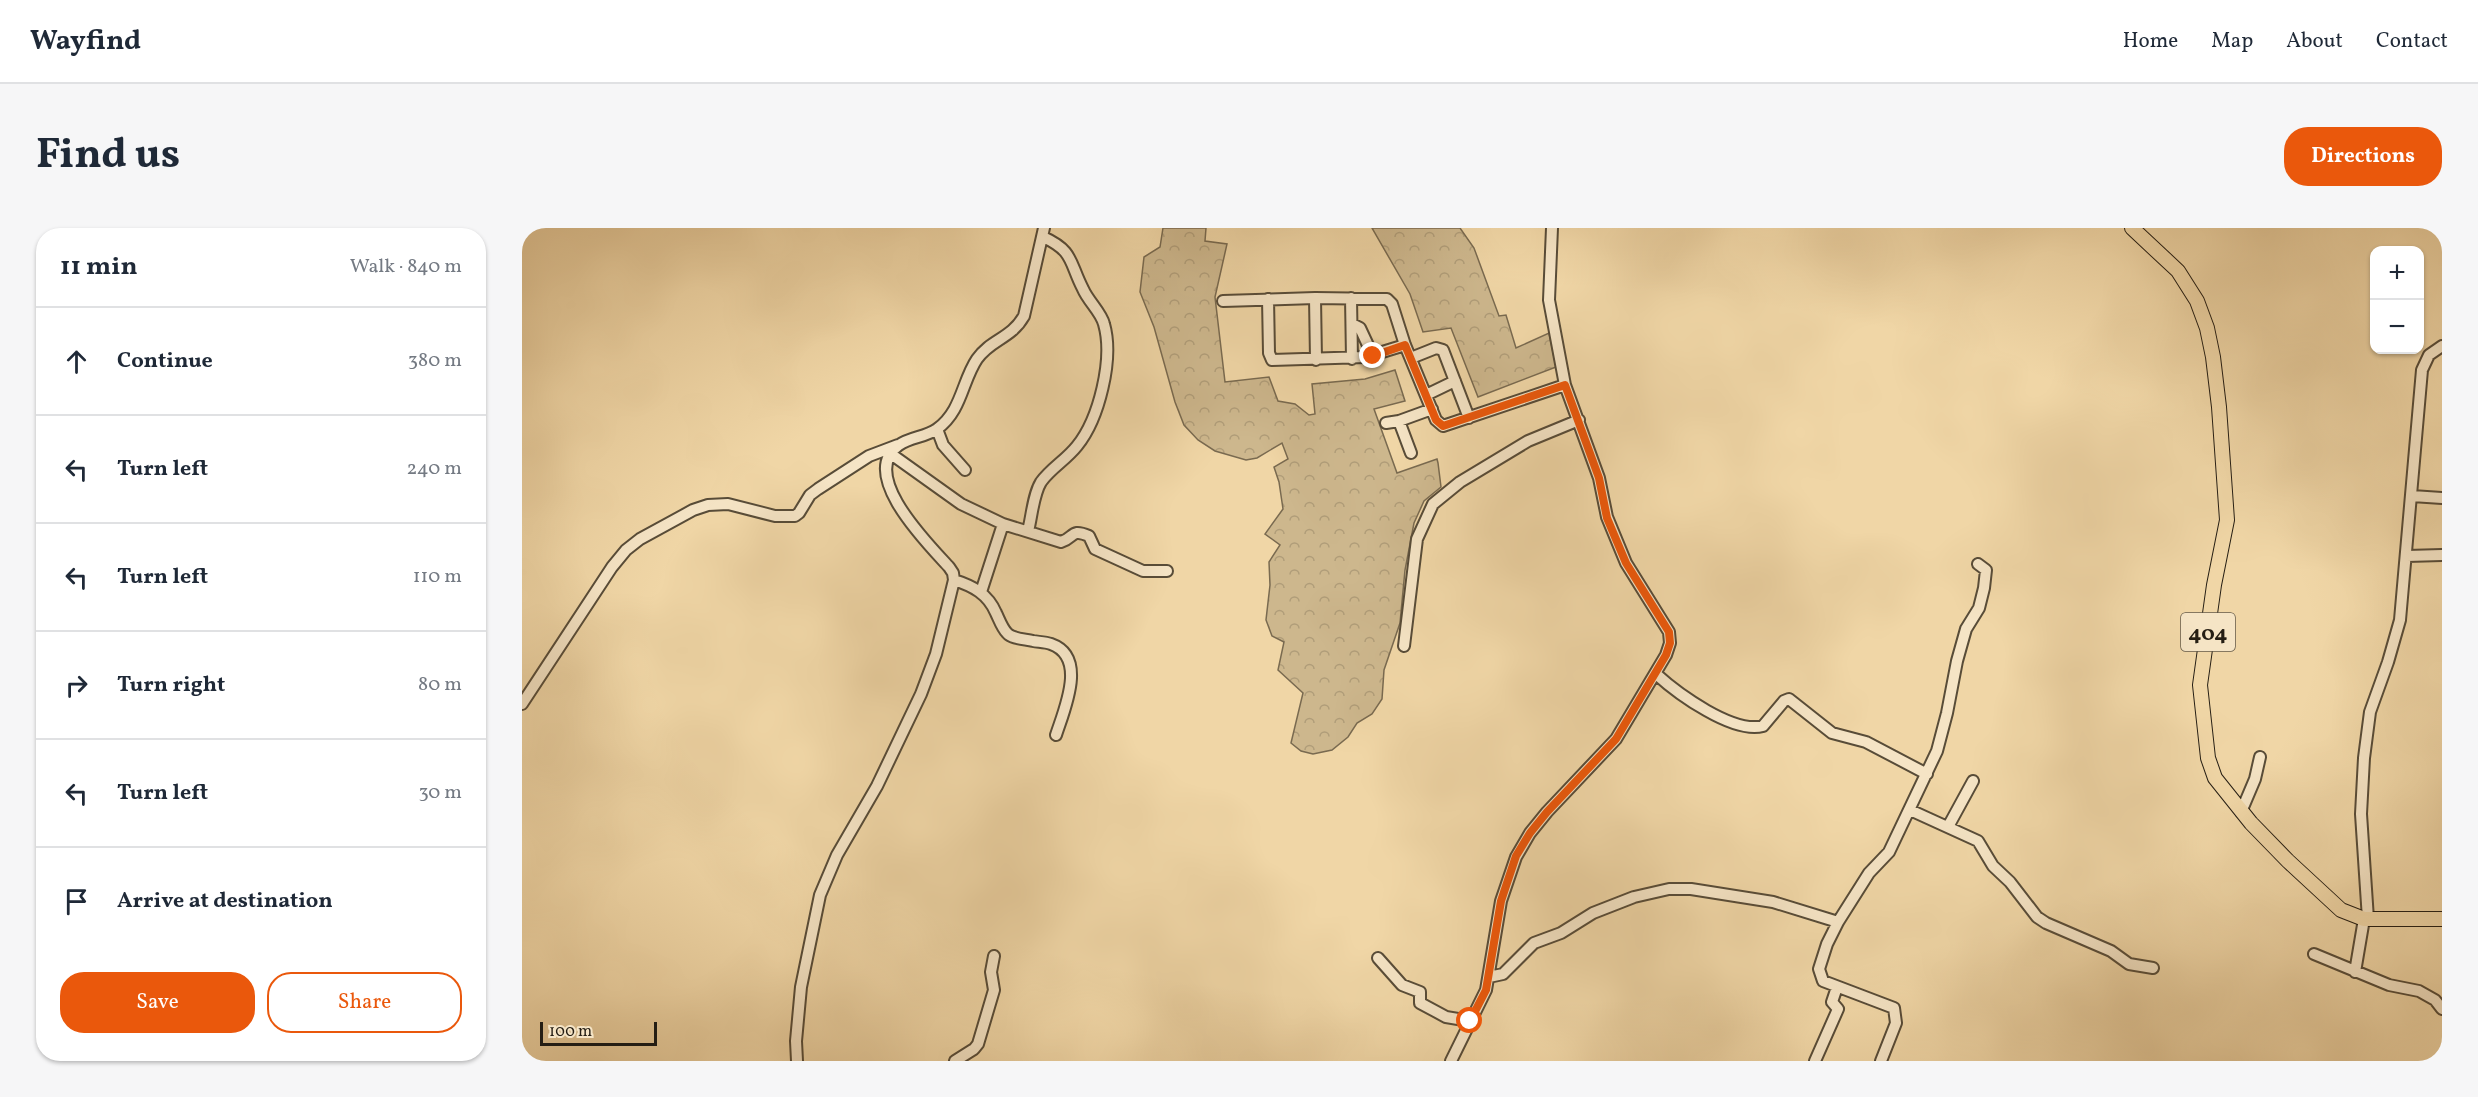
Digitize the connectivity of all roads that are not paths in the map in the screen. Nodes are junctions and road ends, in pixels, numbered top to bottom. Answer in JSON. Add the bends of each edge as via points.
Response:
{"nodes":[{"id":1,"x":1552,"y":228,"type":"edge"},
{"id":2,"x":2132,"y":228,"type":"edge"},
{"id":3,"x":1043,"y":236,"type":"edge"},
{"id":4,"x":1315,"y":298,"type":"junction"},
{"id":5,"x":1351,"y":298,"type":"junction"},
{"id":6,"x":1268,"y":299,"type":"junction"},
{"id":7,"x":1223,"y":301,"type":"dead end"},
{"id":8,"x":1352,"y":324,"type":"junction"},
{"id":9,"x":1405,"y":345,"type":"junction"},
{"id":10,"x":2442,"y":346,"type":"edge"},
{"id":11,"x":1373,"y":356,"type":"junction"},
{"id":12,"x":1352,"y":358,"type":"junction"},
{"id":13,"x":1411,"y":358,"type":"junction"},
{"id":14,"x":1316,"y":360,"type":"junction"},
{"id":15,"x":1455,"y":381,"type":"junction"},
{"id":16,"x":1565,"y":385,"type":"junction"},
{"id":17,"x":1426,"y":395,"type":"junction"},
{"id":18,"x":1432,"y":410,"type":"junction"},
{"id":19,"x":1469,"y":418,"type":"junction"},
{"id":20,"x":1580,"y":420,"type":"junction"},
{"id":21,"x":1399,"y":421,"type":"junction"},
{"id":22,"x":1386,"y":423,"type":"dead end"},
{"id":23,"x":937,"y":429,"type":"junction"},
{"id":24,"x":898,"y":445,"type":"junction"},
{"id":25,"x":1411,"y":453,"type":"dead end"},
{"id":26,"x":891,"y":454,"type":"junction"},
{"id":27,"x":965,"y":470,"type":"dead end"},
{"id":28,"x":2412,"y":496,"type":"junction"},
{"id":29,"x":2442,"y":498,"type":"edge"},
{"id":30,"x":1003,"y":524,"type":"junction"},
{"id":31,"x":1028,"y":531,"type":"junction"},
{"id":32,"x":2442,"y":555,"type":"edge"},
{"id":33,"x":2407,"y":556,"type":"junction"},
{"id":34,"x":1978,"y":564,"type":"dead end"},
{"id":35,"x":1167,"y":571,"type":"dead end"},
{"id":36,"x":954,"y":580,"type":"junction"},
{"id":37,"x":981,"y":592,"type":"junction"},
{"id":38,"x":1404,"y":646,"type":"dead end"},
{"id":39,"x":1656,"y":674,"type":"junction"},
{"id":40,"x":522,"y":704,"type":"edge"},
{"id":41,"x":1056,"y":735,"type":"dead end"},
{"id":42,"x":2260,"y":757,"type":"dead end"},
{"id":43,"x":1927,"y":774,"type":"junction"},
{"id":44,"x":1972,"y":781,"type":"dead end"},
{"id":45,"x":1910,"y":810,"type":"junction"},
{"id":46,"x":2241,"y":812,"type":"junction"},
{"id":47,"x":1949,"y":825,"type":"junction"},
{"id":48,"x":2366,"y":919,"type":"junction"},
{"id":49,"x":2442,"y":919,"type":"edge"},
{"id":50,"x":1838,"y":922,"type":"junction"},
{"id":51,"x":2314,"y":954,"type":"dead end"},
{"id":52,"x":993,"y":956,"type":"dead end"},
{"id":53,"x":1378,"y":958,"type":"dead end"},
{"id":54,"x":2153,"y":968,"type":"dead end"},
{"id":55,"x":2355,"y":972,"type":"junction"},
{"id":56,"x":1490,"y":977,"type":"junction"},
{"id":57,"x":1837,"y":987,"type":"junction"},
{"id":58,"x":2442,"y":1009,"type":"edge"},
{"id":59,"x":1470,"y":1021,"type":"junction"},
{"id":60,"x":797,"y":1061,"type":"edge"},
{"id":61,"x":956,"y":1061,"type":"edge"},
{"id":62,"x":1451,"y":1061,"type":"edge"},
{"id":63,"x":1815,"y":1061,"type":"edge"},
{"id":64,"x":1881,"y":1061,"type":"edge"}],
"edges":[{"from":1,"to":16,"type":"street","via":[[1549,300]]},
{"from":2,"to":46,"type":"main road","number":"404","via":[[2172,264],[2188,286],[2207,328],[2213,357],[2227,520],[2200,685],[2208,758],[2215,778]]},
{"from":3,"to":23,"type":"street","via":[[1024,316],[1017,328],[978,358],[960,400]]},
{"from":3,"to":31,"type":"street","via":[[1069,255],[1083,290],[1103,321],[1106,371],[1091,423],[1076,447],[1040,485]]},
{"from":4,"to":5,"type":"street"},
{"from":4,"to":6,"type":"street"},
{"from":4,"to":14,"type":"street"},
{"from":5,"to":8,"type":"street"},
{"from":5,"to":9,"type":"street","via":[[1390,301]]},
{"from":6,"to":7,"type":"street"},
{"from":6,"to":14,"type":"street","via":[[1270,358]]},
{"from":8,"to":11,"type":"street","via":[[1360,328]]},
{"from":8,"to":12,"type":"street"},
{"from":9,"to":11,"type":"street"},
{"from":9,"to":13,"type":"street"},
{"from":10,"to":28,"type":"street","via":[[2429,355],[2422,370]]},
{"from":11,"to":12,"type":"street"},
{"from":12,"to":14,"type":"street"},
{"from":13,"to":15,"type":"street","via":[[1440,348]]},
{"from":13,"to":17,"type":"street"},
{"from":15,"to":17,"type":"street"},
{"from":15,"to":19,"type":"street"},
{"from":16,"to":19,"type":"street"},
{"from":16,"to":20,"type":"street"},
{"from":17,"to":18,"type":"street"},
{"from":18,"to":19,"type":"street","via":[[1443,426]]},
{"from":18,"to":21,"type":"street"},
{"from":20,"to":38,"type":"street","via":[[1528,441],[1460,482],[1433,504],[1417,539]]},
{"from":20,"to":39,"type":"street","via":[[1607,518],[1626,563],[1669,632],[1670,643]]},
{"from":21,"to":22,"type":"street"},
{"from":21,"to":25,"type":"street"},
{"from":23,"to":24,"type":"street"},
{"from":23,"to":27,"type":"street","via":[[949,453]]},
{"from":24,"to":26,"type":"street"},
{"from":24,"to":40,"type":"street","via":[[869,456],[818,489],[795,516],[775,516],[717,503],[693,510],[640,539],[612,567]]},
{"from":26,"to":30,"type":"street","via":[[961,504]]},
{"from":26,"to":36,"type":"street","via":[[887,469],[893,495],[911,525],[949,567]]},
{"from":28,"to":29,"type":"street"},
{"from":28,"to":33,"type":"street"},
{"from":30,"to":31,"type":"street"},
{"from":30,"to":37,"type":"street"},
{"from":31,"to":35,"type":"street","via":[[1060,542],[1080,532],[1089,536],[1095,549],[1140,570]]},
{"from":32,"to":33,"type":"street"},
{"from":33,"to":48,"type":"street","via":[[2400,620],[2370,712],[2364,758],[2361,814]]},
{"from":34,"to":43,"type":"street","via":[[1985,569],[1984,588],[1964,637],[1937,752]]},
{"from":36,"to":37,"type":"street"},
{"from":36,"to":60,"type":"street","via":[[936,654],[921,694],[820,895],[801,987]]},
{"from":37,"to":41,"type":"street","via":[[1007,633],[1053,645],[1072,669]]},
{"from":39,"to":43,"type":"street","via":[[1695,704],[1752,728],[1763,726],[1789,699],[1832,733],[1866,742]]},
{"from":39,"to":56,"type":"street","via":[[1616,739],[1547,812],[1516,856],[1501,901]]},
{"from":42,"to":46,"type":"street"},
{"from":43,"to":45,"type":"street"},
{"from":44,"to":47,"type":"street"},
{"from":45,"to":47,"type":"street"},
{"from":45,"to":50,"type":"street","via":[[1889,852],[1869,873]]},
{"from":46,"to":48,"type":"main road","number":"404","via":[[2334,905]]},
{"from":47,"to":54,"type":"street","via":[[1978,840],[1993,866],[2037,917],[2111,951],[2129,964]]},
{"from":48,"to":49,"type":"main road","number":"404"},
{"from":48,"to":55,"type":"street"},
{"from":50,"to":56,"type":"street","via":[[1773,902],[1691,889],[1669,890],[1634,897],[1593,913],[1561,933],[1534,943],[1503,974]]},
{"from":50,"to":57,"type":"street","via":[[1819,969],[1821,979]]},
{"from":51,"to":55,"type":"street"},
{"from":52,"to":61,"type":"street","via":[[993,994],[978,1044]]},
{"from":53,"to":59,"type":"street","via":[[1402,985],[1420,992],[1420,1003],[1446,1017]]},
{"from":55,"to":58,"type":"street","via":[[2419,991]]},
{"from":56,"to":59,"type":"street"},
{"from":57,"to":63,"type":"street","via":[[1832,1002],[1838,1009]]},
{"from":57,"to":64,"type":"street","via":[[1895,1011],[1896,1023]]},
{"from":59,"to":62,"type":"street"}]}
